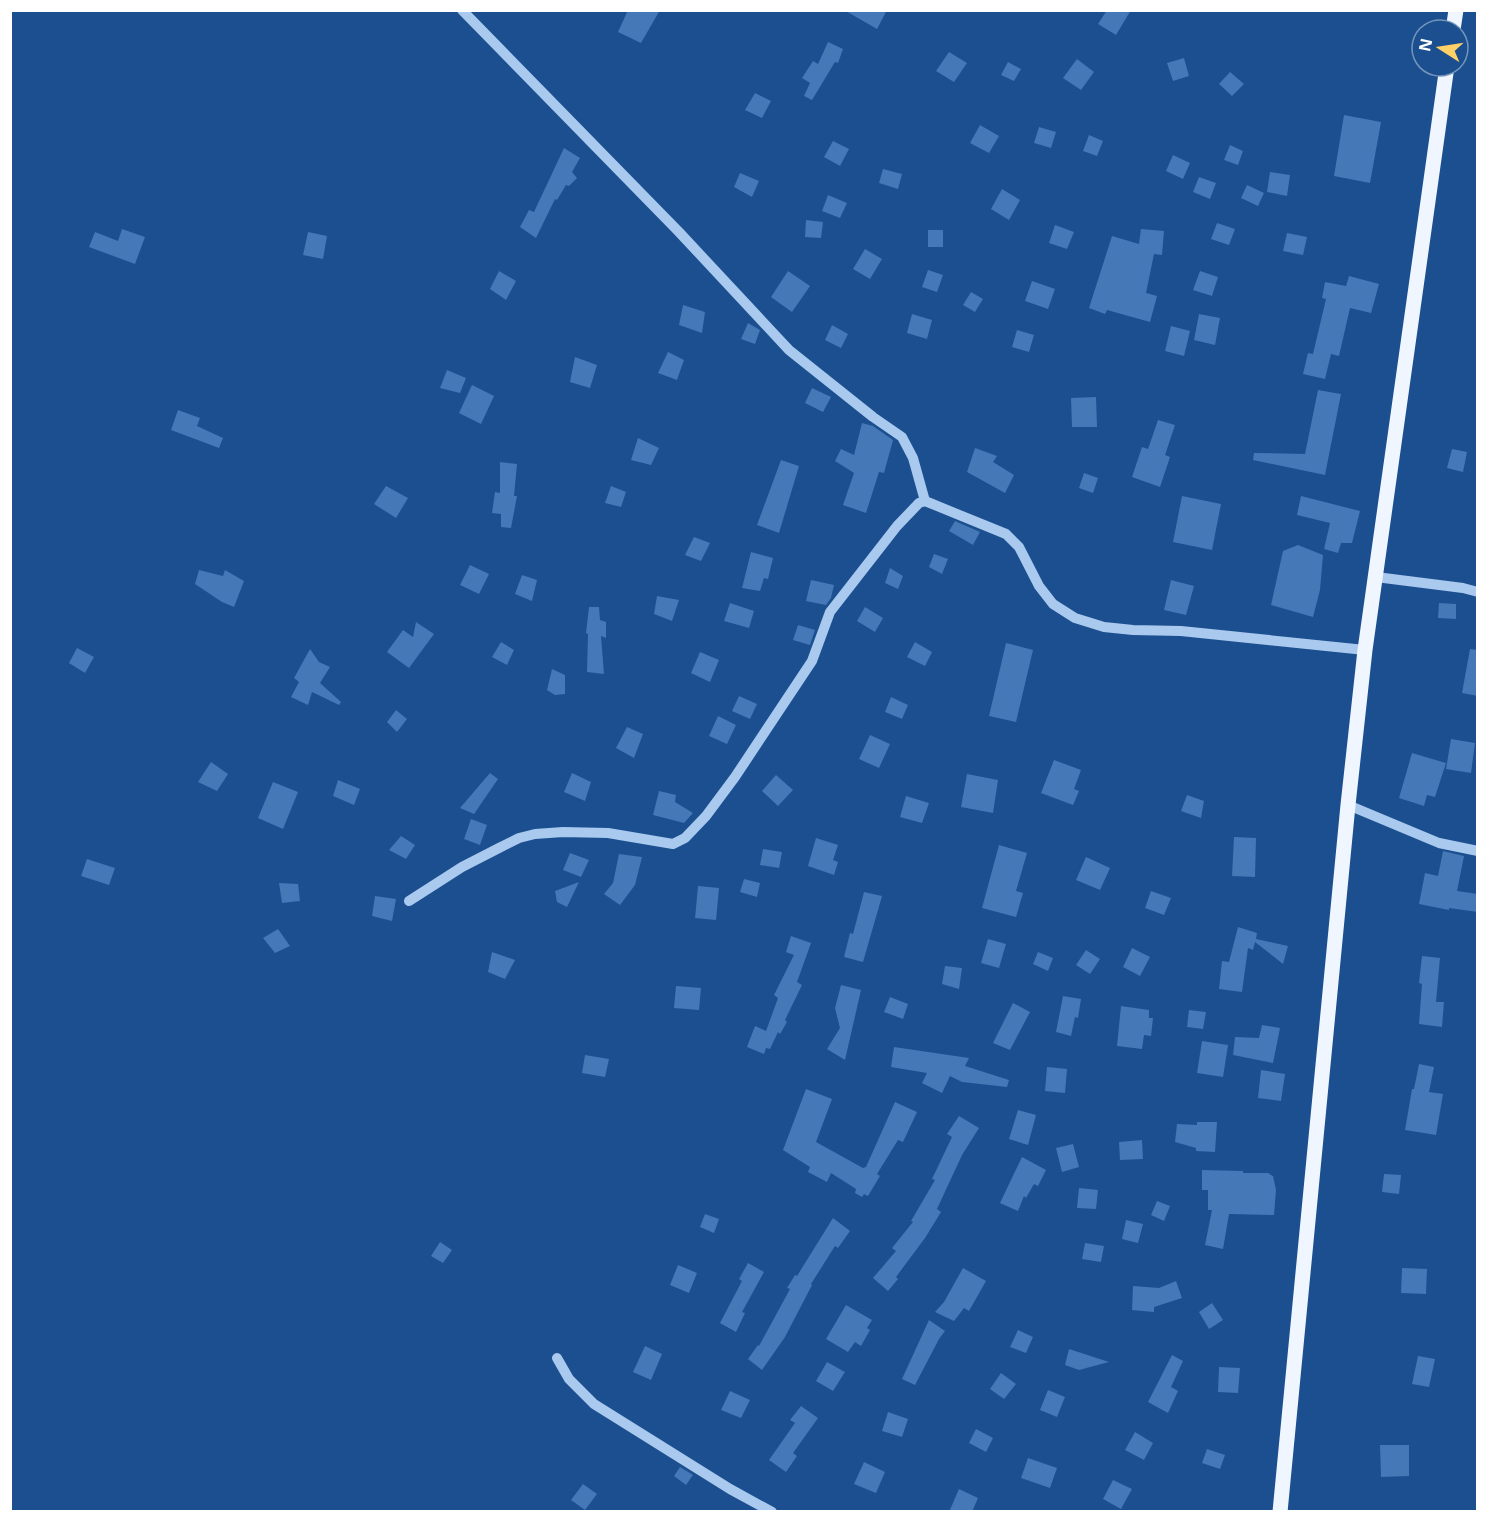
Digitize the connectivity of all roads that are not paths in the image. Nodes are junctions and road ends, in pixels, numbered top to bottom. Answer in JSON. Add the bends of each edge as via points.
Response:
{"nodes":[{"id":1,"x":462,"y":10,"type":"edge"},
{"id":2,"x":1445,"y":78,"type":"edge"},
{"id":3,"x":925,"y":501,"type":"junction"},
{"id":4,"x":1376,"y":577,"type":"junction"},
{"id":5,"x":1478,"y":592,"type":"edge"},
{"id":6,"x":1365,"y":650,"type":"junction"},
{"id":7,"x":1348,"y":805,"type":"junction"},
{"id":8,"x":1478,"y":851,"type":"edge"},
{"id":9,"x":409,"y":901,"type":"dead end"},
{"id":10,"x":557,"y":1358,"type":"dead end"},
{"id":11,"x":772,"y":1512,"type":"edge"},
{"id":12,"x":1280,"y":1512,"type":"edge"}],
"edges":[{"from":1,"to":3,"type":"street","via":[[789,350],[902,437],[913,458]]},
{"from":2,"to":4,"type":"main road"},
{"from":3,"to":6,"type":"street","via":[[1006,534],[1019,547],[1053,604],[1075,618],[1104,627]]},
{"from":3,"to":9,"type":"street","via":[[897,526],[830,612],[812,661],[735,777],[685,838],[666,843],[608,833],[535,834],[462,867]]},
{"from":4,"to":5,"type":"street"},
{"from":4,"to":6,"type":"main road"},
{"from":6,"to":7,"type":"main road"},
{"from":7,"to":8,"type":"street","via":[[1439,843]]},
{"from":7,"to":12,"type":"main road"},
{"from":10,"to":11,"type":"street","via":[[569,1379],[594,1404]]}]}
